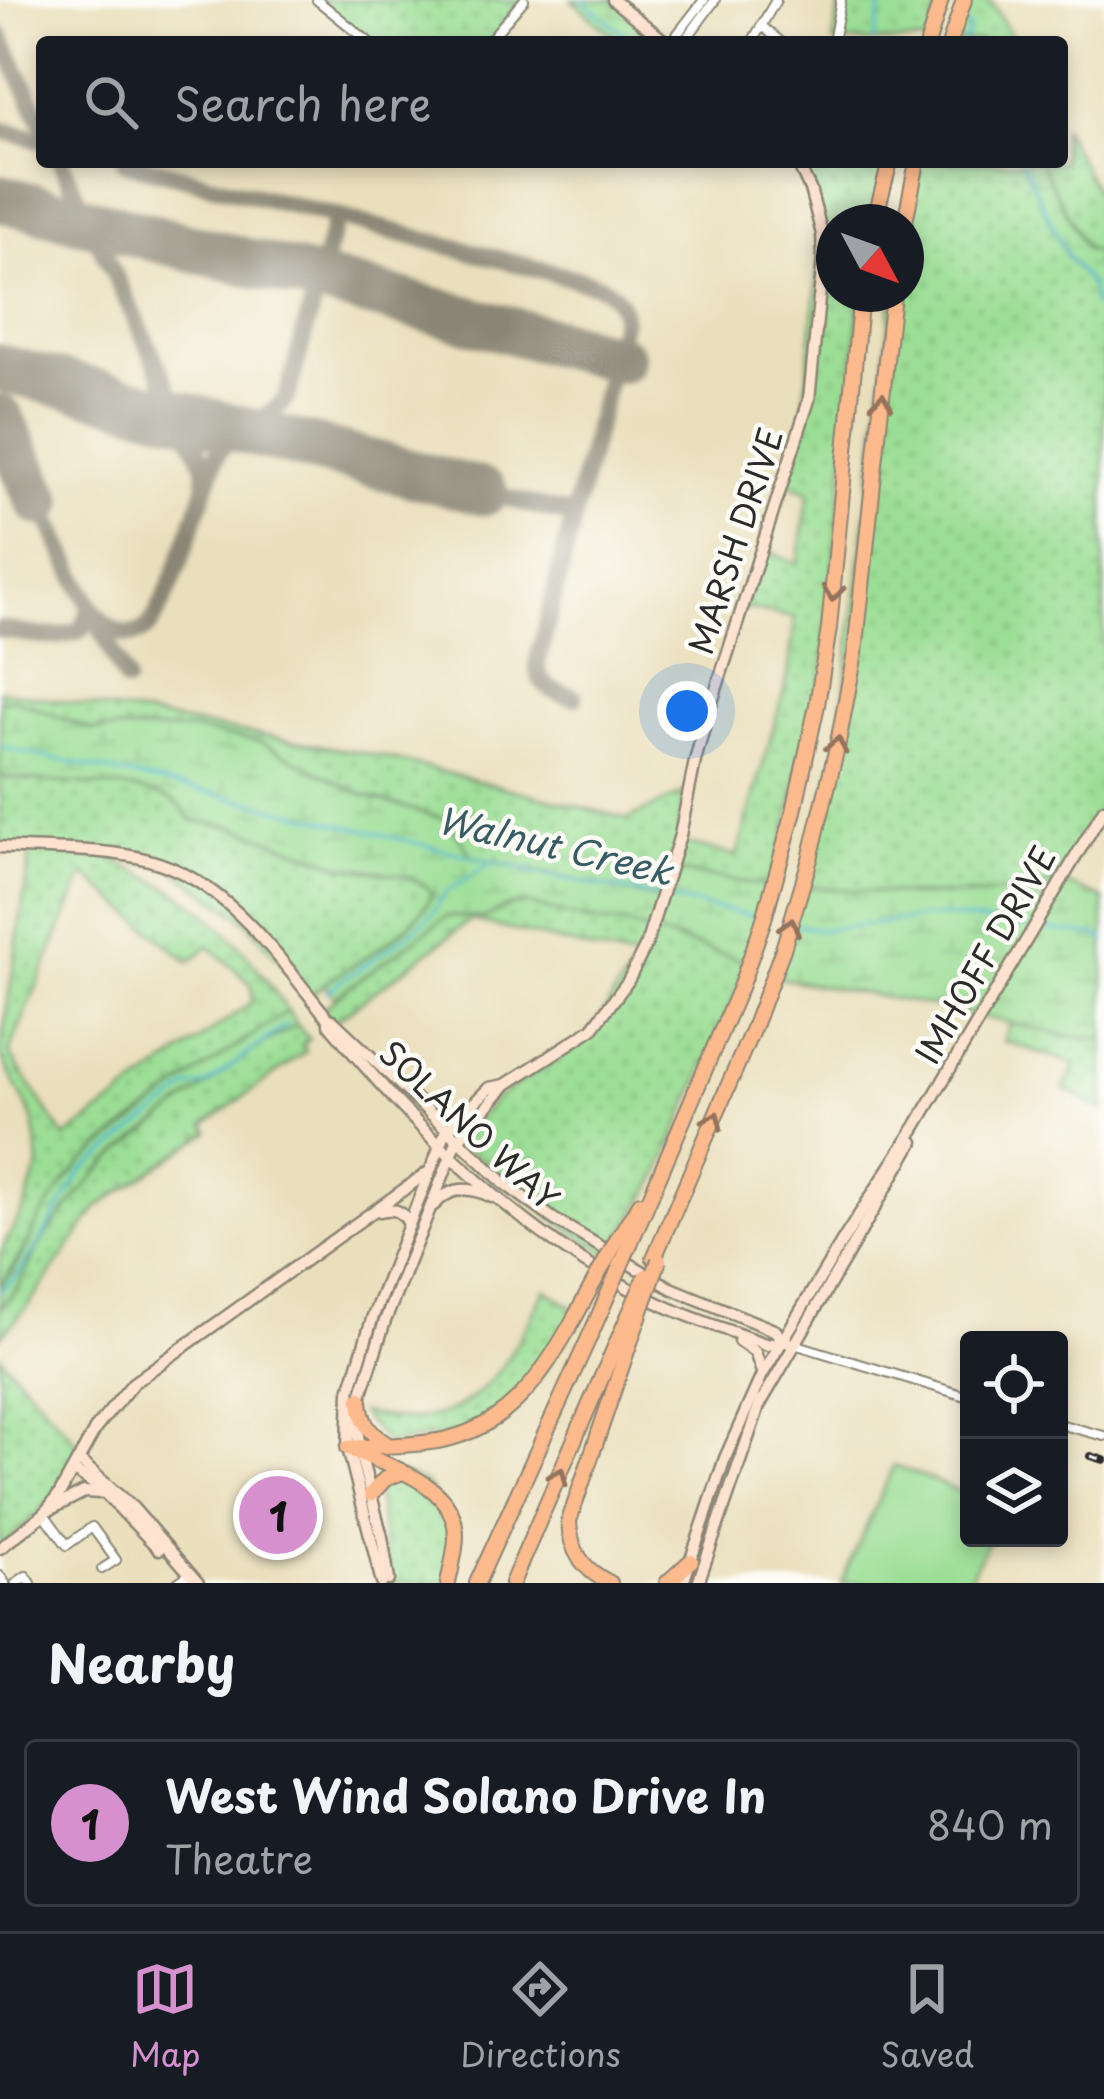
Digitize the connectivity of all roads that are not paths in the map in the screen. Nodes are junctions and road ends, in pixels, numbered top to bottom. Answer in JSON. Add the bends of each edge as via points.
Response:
{"nodes":[{"id":1,"x":317,"y":0,"type":"edge"},
{"id":2,"x":524,"y":0,"type":"edge"},
{"id":3,"x":613,"y":0,"type":"edge"},
{"id":4,"x":704,"y":0,"type":"edge"},
{"id":5,"x":715,"y":0,"type":"edge"},
{"id":6,"x":776,"y":0,"type":"edge"},
{"id":7,"x":841,"y":0,"type":"edge"},
{"id":8,"x":937,"y":0,"type":"edge"},
{"id":9,"x":964,"y":0,"type":"edge"},
{"id":10,"x":763,"y":27,"type":"junction"},
{"id":11,"x":926,"y":35,"type":"edge"},
{"id":12,"x":362,"y":36,"type":"edge"},
{"id":13,"x":493,"y":36,"type":"edge"},
{"id":14,"x":662,"y":36,"type":"edge"},
{"id":15,"x":675,"y":36,"type":"edge"},
{"id":16,"x":688,"y":36,"type":"edge"},
{"id":17,"x":756,"y":36,"type":"edge"},
{"id":18,"x":774,"y":36,"type":"edge"},
{"id":19,"x":834,"y":36,"type":"edge"},
{"id":20,"x":952,"y":36,"type":"edge"},
{"id":21,"x":799,"y":168,"type":"edge"},
{"id":22,"x":888,"y":168,"type":"edge"},
{"id":23,"x":916,"y":168,"type":"edge"},
{"id":24,"x":879,"y":204,"type":"edge"},
{"id":25,"x":908,"y":204,"type":"edge"},
{"id":26,"x":858,"y":312,"type":"edge"},
{"id":27,"x":891,"y":312,"type":"edge"},
{"id":28,"x":1104,"y":809,"type":"edge"},
{"id":29,"x":0,"y":847,"type":"edge"},
{"id":30,"x":328,"y":1019,"type":"junction"},
{"id":31,"x":505,"y":1085,"type":"junction"},
{"id":32,"x":446,"y":1131,"type":"junction"},
{"id":33,"x":457,"y":1141,"type":"junction"},
{"id":34,"x":441,"y":1144,"type":"junction"},
{"id":35,"x":451,"y":1154,"type":"junction"},
{"id":36,"x":430,"y":1171,"type":"junction"},
{"id":37,"x":501,"y":1201,"type":"junction"},
{"id":38,"x":428,"y":1212,"type":"junction"},
{"id":39,"x":371,"y":1214,"type":"junction"},
{"id":40,"x":409,"y":1224,"type":"junction"},
{"id":41,"x":624,"y":1241,"type":"junction"},
{"id":42,"x":689,"y":1315,"type":"junction"},
{"id":43,"x":788,"y":1342,"type":"junction"},
{"id":44,"x":622,"y":1346,"type":"junction"},
{"id":45,"x":762,"y":1375,"type":"junction"},
{"id":46,"x":960,"y":1394,"type":"edge"},
{"id":47,"x":360,"y":1399,"type":"junction"},
{"id":48,"x":1068,"y":1426,"type":"edge"},
{"id":49,"x":1104,"y":1436,"type":"edge"},
{"id":50,"x":387,"y":1444,"type":"junction"},
{"id":51,"x":356,"y":1449,"type":"junction"},
{"id":52,"x":77,"y":1466,"type":"junction"},
{"id":53,"x":400,"y":1473,"type":"junction"},
{"id":54,"x":371,"y":1494,"type":"junction"},
{"id":55,"x":108,"y":1495,"type":"junction"},
{"id":56,"x":44,"y":1514,"type":"junction"},
{"id":57,"x":0,"y":1548,"type":"edge"},
{"id":58,"x":692,"y":1561,"type":"junction"},
{"id":59,"x":102,"y":1569,"type":"dead end"},
{"id":60,"x":188,"y":1580,"type":"edge"},
{"id":61,"x":16,"y":1583,"type":"edge"},
{"id":62,"x":31,"y":1583,"type":"edge"},
{"id":63,"x":386,"y":1583,"type":"edge"},
{"id":64,"x":448,"y":1583,"type":"edge"},
{"id":65,"x":477,"y":1583,"type":"edge"},
{"id":66,"x":512,"y":1583,"type":"edge"},
{"id":67,"x":610,"y":1583,"type":"edge"},
{"id":68,"x":667,"y":1583,"type":"edge"},
{"id":69,"x":683,"y":1583,"type":"edge"},
{"id":70,"x":698,"y":1583,"type":"edge"}],
"edges":[{"from":1,"to":12,"type":"street"},
{"from":2,"to":13,"type":"street"},
{"from":3,"to":14,"type":"street"},
{"from":4,"to":15,"type":"street"},
{"from":5,"to":16,"type":"street"},
{"from":6,"to":10,"type":"street"},
{"from":7,"to":19,"type":"street"},
{"from":8,"to":11,"type":"highway"},
{"from":9,"to":20,"type":"highway"},
{"from":10,"to":17,"type":"street"},
{"from":10,"to":18,"type":"street"},
{"from":21,"to":31,"type":"street","name":"MARSH DRIVE","via":[[822,233],[809,400],[705,724],[646,945],[592,1030]]},
{"from":22,"to":24,"type":"highway"},
{"from":23,"to":25,"type":"highway"},
{"from":26,"to":41,"type":"highway","one_way":true,"via":[[829,628],[783,854],[741,985]]},
{"from":44,"to":27,"type":"highway","one_way":true,"bridge":true,"via":[[767,992],[810,859],[855,653]]},
{"from":28,"to":43,"type":"street","name":"IMHOFF DRIVE","via":[[895,1174]]},
{"from":29,"to":30,"type":"street","name":"SOLANO WAY","via":[[115,854],[172,868],[245,920]]},
{"from":30,"to":32,"type":"street","name":"SOLANO WAY"},
{"from":30,"to":34,"type":"street","name":"SOLANO WAY"},
{"from":31,"to":32,"type":"street","name":"MARSH DRIVE","via":[[489,1088]]},
{"from":31,"to":33,"type":"street","name":"MARSH DRIVE"},
{"from":32,"to":33,"type":"street","name":"SOLANO WAY"},
{"from":32,"to":34,"type":"street"},
{"from":33,"to":35,"type":"street","name":"MARSH DRIVE"},
{"from":33,"to":43,"type":"street","name":"SOLANO WAY","via":[[588,1242]]},
{"from":34,"to":35,"type":"street","name":"SOLANO WAY"},
{"from":34,"to":36,"type":"street"},
{"from":35,"to":37,"type":"street","name":"SOLANO WAY"},
{"from":35,"to":38,"type":"street","name":"MARSH DRIVE"},
{"from":36,"to":39,"type":"street"},
{"from":36,"to":40,"type":"street"},
{"from":37,"to":38,"type":"street","via":[[461,1189]]},
{"from":37,"to":42,"type":"street","name":"SOLANO WAY","via":[[593,1267]]},
{"from":38,"to":47,"type":"street","name":"MARSH DRIVE"},
{"from":39,"to":40,"type":"street","via":[[395,1209]]},
{"from":39,"to":52,"type":"street","via":[[133,1383]]},
{"from":40,"to":51,"type":"street","via":[[350,1391]]},
{"from":41,"to":50,"type":"highway","bridge":true,"via":[[538,1380],[503,1412],[454,1438]]},
{"from":41,"to":65,"type":"highway","bridge":true},
{"from":42,"to":43,"type":"street","name":"SOLANO WAY","via":[[769,1345]]},
{"from":42,"to":45,"type":"street","via":[[747,1344]]},
{"from":43,"to":45,"type":"street"},
{"from":43,"to":46,"type":"street","name":"SOLANO WAY"},
{"from":43,"to":70,"type":"street"},
{"from":66,"to":44,"type":"highway","one_way":true},
{"from":44,"to":67,"type":"highway","via":[[569,1521],[579,1559]]},
{"from":45,"to":58,"type":"street"},
{"from":47,"to":50,"type":"highway","via":[[366,1426]]},
{"from":47,"to":51,"type":"street","name":"MARSH DRIVE"},
{"from":48,"to":49,"type":"street"},
{"from":50,"to":51,"type":"highway"},
{"from":51,"to":53,"type":"highway"},
{"from":51,"to":54,"type":"street"},
{"from":51,"to":63,"type":"street"},
{"from":52,"to":55,"type":"street"},
{"from":52,"to":56,"type":"street"},
{"from":52,"to":60,"type":"street","via":[[134,1508]]},
{"from":53,"to":54,"type":"highway"},
{"from":53,"to":64,"type":"highway","via":[[433,1489],[453,1519]]},
{"from":54,"to":63,"type":"street"},
{"from":55,"to":56,"type":"street","via":[[84,1492]]},
{"from":55,"to":60,"type":"street"},
{"from":56,"to":57,"type":"street"},
{"from":56,"to":59,"type":"street","via":[[67,1545],[92,1527],[116,1560]]},
{"from":58,"to":68,"type":"highway"},
{"from":58,"to":69,"type":"street"},
{"from":61,"to":62,"type":"street","via":[[26,1576]]}]}
